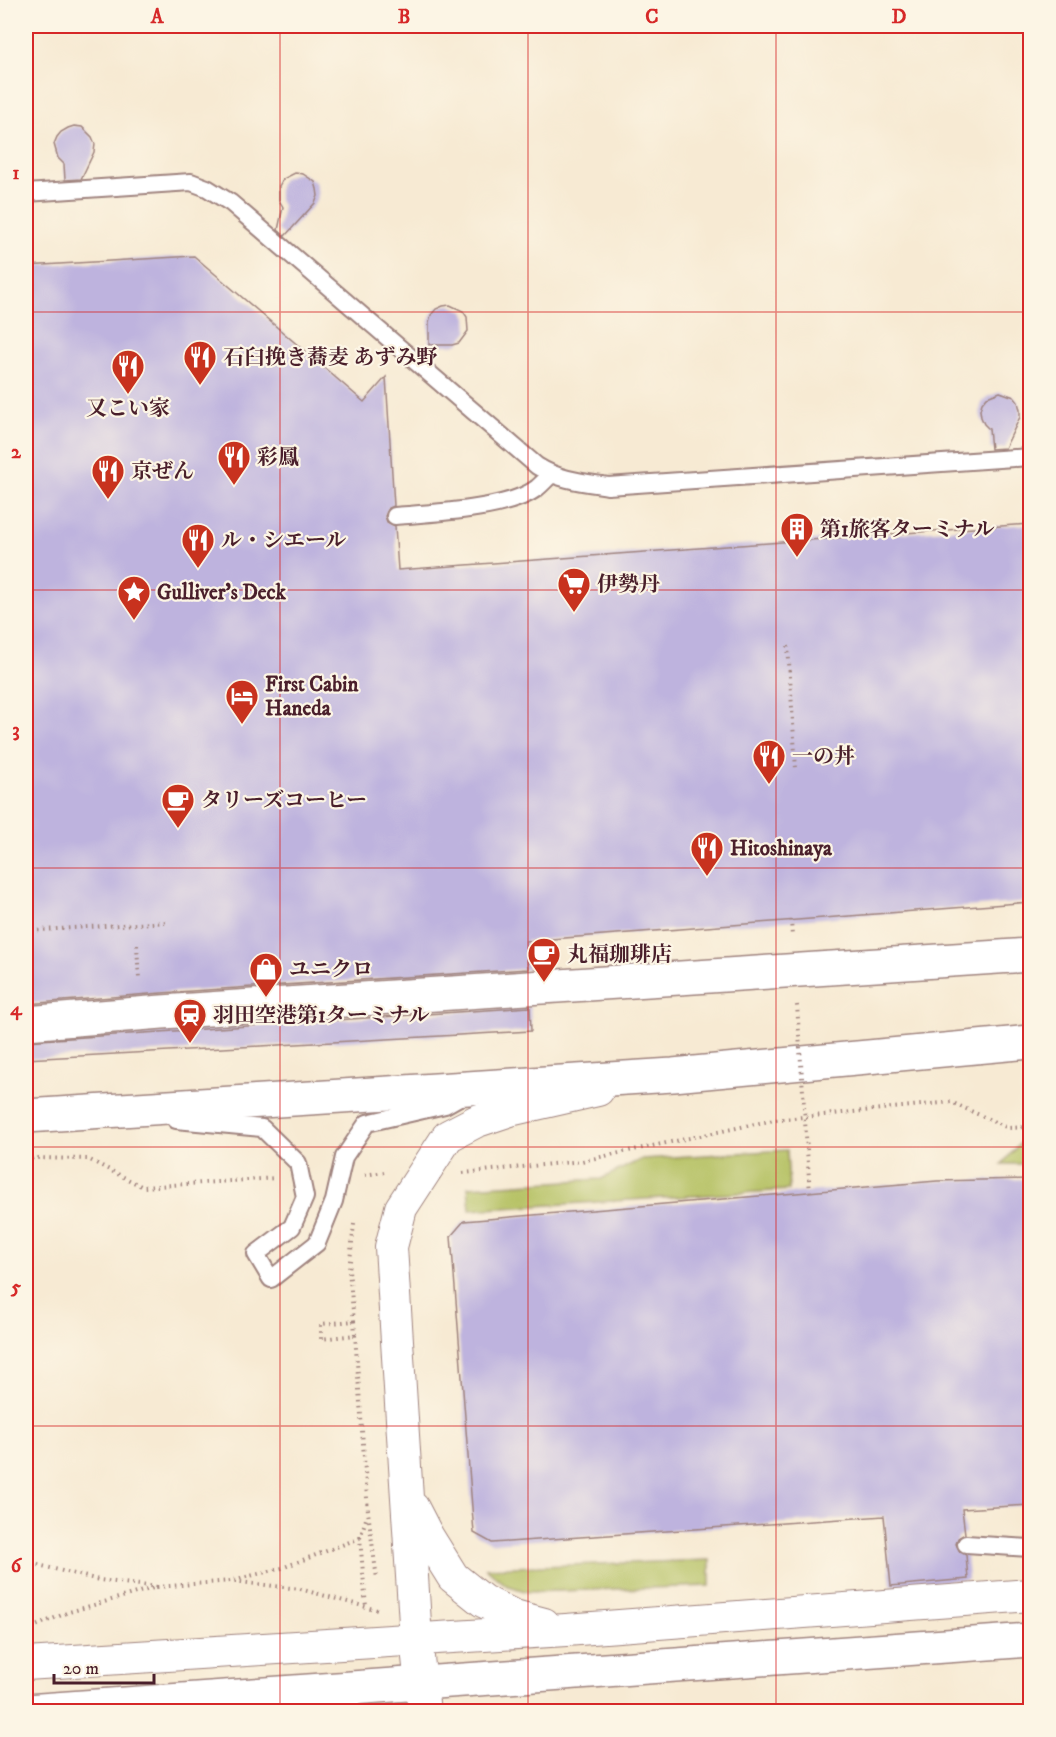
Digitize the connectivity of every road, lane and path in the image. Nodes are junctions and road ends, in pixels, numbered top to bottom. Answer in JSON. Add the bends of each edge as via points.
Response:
{"nodes":[{"id":1,"x":26,"y":193,"type":"edge"},
{"id":2,"x":1030,"y":457,"type":"edge"},
{"id":3,"x":550,"y":475,"type":"junction"},
{"id":4,"x":395,"y":516,"type":"dead end"},
{"id":5,"x":788,"y":646,"type":"dead end"},
{"id":6,"x":796,"y":769,"type":"dead end"},
{"id":7,"x":791,"y":920,"type":"dead end"},
{"id":8,"x":168,"y":921,"type":"dead end"},
{"id":9,"x":26,"y":932,"type":"edge"},
{"id":10,"x":792,"y":944,"type":"dead end"},
{"id":11,"x":1030,"y":955,"type":"edge"},
{"id":12,"x":796,"y":1003,"type":"dead end"},
{"id":13,"x":26,"y":1023,"type":"edge"},
{"id":14,"x":1030,"y":1042,"type":"edge"},
{"id":15,"x":673,"y":1075,"type":"junction"},
{"id":16,"x":476,"y":1087,"type":"junction"},
{"id":17,"x":88,"y":1112,"type":"junction"},
{"id":18,"x":26,"y":1116,"type":"edge"},
{"id":19,"x":1030,"y":1127,"type":"edge"},
{"id":20,"x":26,"y":1161,"type":"edge"},
{"id":21,"x":394,"y":1170,"type":"dead end"},
{"id":22,"x":455,"y":1173,"type":"dead end"},
{"id":23,"x":363,"y":1176,"type":"dead end"},
{"id":24,"x":277,"y":1178,"type":"dead end"},
{"id":25,"x":810,"y":1193,"type":"dead end"},
{"id":26,"x":349,"y":1270,"type":"dead end"},
{"id":27,"x":354,"y":1321,"type":"junction"},
{"id":28,"x":355,"y":1335,"type":"junction"},
{"id":29,"x":26,"y":1347,"type":"edge"},
{"id":30,"x":26,"y":1360,"type":"edge"},
{"id":31,"x":407,"y":1496,"type":"junction"},
{"id":32,"x":368,"y":1512,"type":"junction"},
{"id":33,"x":360,"y":1538,"type":"junction"},
{"id":34,"x":966,"y":1544,"type":"dead end"},
{"id":35,"x":1030,"y":1548,"type":"edge"},
{"id":36,"x":26,"y":1562,"type":"edge"},
{"id":37,"x":231,"y":1581,"type":"junction"},
{"id":38,"x":157,"y":1587,"type":"junction"},
{"id":39,"x":378,"y":1589,"type":"dead end"},
{"id":40,"x":1030,"y":1595,"type":"edge"},
{"id":41,"x":379,"y":1600,"type":"dead end"},
{"id":42,"x":366,"y":1607,"type":"junction"},
{"id":43,"x":381,"y":1611,"type":"junction"},
{"id":44,"x":381,"y":1621,"type":"dead end"},
{"id":45,"x":26,"y":1630,"type":"edge"},
{"id":46,"x":566,"y":1630,"type":"junction"},
{"id":47,"x":416,"y":1639,"type":"junction"},
{"id":48,"x":1030,"y":1640,"type":"edge"},
{"id":49,"x":26,"y":1664,"type":"edge"},
{"id":50,"x":423,"y":1698,"type":"edge"},
{"id":51,"x":26,"y":1711,"type":"edge"}],
"edges":[{"from":1,"to":3,"type":"lane","via":[[191,182],[207,188],[231,203]]},
{"from":2,"to":3,"type":"lane","via":[[608,486]]},
{"from":3,"to":4,"type":"lane","via":[[536,489],[509,501],[453,512]]},
{"from":5,"to":6,"type":"path"},
{"from":7,"to":10,"type":"path","bridge":true},
{"from":8,"to":9,"type":"path"},
{"from":11,"to":13,"type":"street","bridge":true},
{"from":12,"to":25,"type":"path","bridge":true},
{"from":14,"to":15,"type":"street"},
{"from":15,"to":16,"type":"street"},
{"from":15,"to":31,"type":"street","via":[[510,1110],[477,1121],[448,1136],[401,1208],[392,1247]]},
{"from":16,"to":17,"type":"street"},
{"from":16,"to":17,"type":"lane","via":[[445,1106],[367,1123],[344,1157],[334,1201],[317,1243],[271,1279],[256,1254],[292,1227],[305,1197],[298,1163],[262,1128]]},
{"from":17,"to":18,"type":"street"},
{"from":19,"to":22,"type":"path","via":[[1008,1128],[951,1102],[774,1120],[582,1161]]},
{"from":20,"to":24,"type":"path","via":[[88,1159],[144,1187]]},
{"from":21,"to":23,"type":"path"},
{"from":26,"to":27,"type":"path"},
{"from":27,"to":28,"type":"path"},
{"from":27,"to":28,"type":"path","via":[[321,1323],[321,1338]]},
{"from":28,"to":32,"type":"path"},
{"from":29,"to":30,"type":"path"},
{"from":31,"to":46,"type":"street","via":[[453,1578],[483,1601],[514,1616]]},
{"from":31,"to":47,"type":"street"},
{"from":32,"to":33,"type":"path"},
{"from":32,"to":39,"type":"path"},
{"from":33,"to":37,"type":"path","bridge":true,"via":[[282,1568]]},
{"from":33,"to":42,"type":"path","bridge":true},
{"from":34,"to":35,"type":"lane"},
{"from":36,"to":38,"type":"path","via":[[99,1580]]},
{"from":37,"to":38,"type":"path","bridge":true},
{"from":37,"to":42,"type":"path","bridge":true,"via":[[300,1589]]},
{"from":38,"to":45,"type":"path","bridge":true,"via":[[69,1612]]},
{"from":40,"to":46,"type":"street"},
{"from":41,"to":43,"type":"path"},
{"from":42,"to":43,"type":"path","bridge":true},
{"from":43,"to":44,"type":"path"},
{"from":46,"to":47,"type":"street"},
{"from":47,"to":49,"type":"street"},
{"from":47,"to":50,"type":"street"},
{"from":48,"to":50,"type":"street"},
{"from":50,"to":51,"type":"street"}]}
